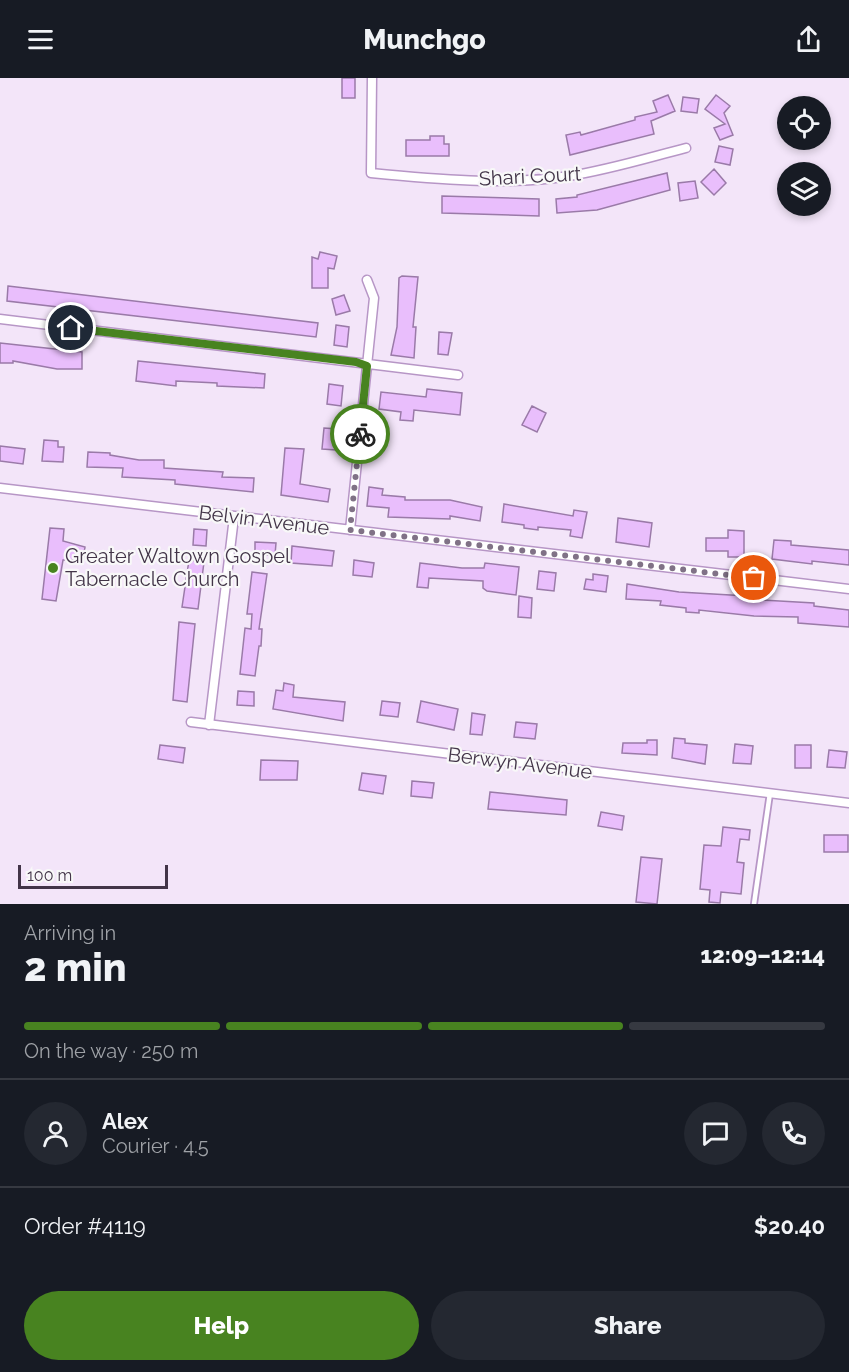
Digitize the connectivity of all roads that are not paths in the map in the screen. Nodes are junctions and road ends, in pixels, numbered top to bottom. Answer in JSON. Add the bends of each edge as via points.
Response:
{"nodes":[{"id":1,"x":372,"y":78,"type":"edge"},
{"id":2,"x":686,"y":148,"type":"dead end"},
{"id":3,"x":367,"y":280,"type":"dead end"},
{"id":4,"x":0,"y":319,"type":"edge"},
{"id":5,"x":367,"y":366,"type":"junction"},
{"id":6,"x":458,"y":375,"type":"dead end"},
{"id":7,"x":0,"y":488,"type":"edge"},
{"id":8,"x":234,"y":516,"type":"junction"},
{"id":9,"x":350,"y":530,"type":"junction"},
{"id":10,"x":849,"y":589,"type":"edge"},
{"id":11,"x":191,"y":722,"type":"dead end"},
{"id":12,"x":209,"y":724,"type":"junction"},
{"id":13,"x":770,"y":793,"type":"junction"},
{"id":14,"x":849,"y":803,"type":"edge"},
{"id":15,"x":754,"y":904,"type":"edge"}],
"edges":[{"from":1,"to":2,"type":"street","name":"Shari Court","via":[[371,173],[547,179]]},
{"from":3,"to":5,"type":"street","via":[[374,298]]},
{"from":4,"to":5,"type":"street"},
{"from":5,"to":6,"type":"street"},
{"from":5,"to":9,"type":"street"},
{"from":7,"to":8,"type":"street","name":"Belvin Avenue"},
{"from":8,"to":9,"type":"street","name":"Belvin Avenue"},
{"from":8,"to":12,"type":"street"},
{"from":9,"to":10,"type":"street","name":"Belvin Avenue"},
{"from":11,"to":12,"type":"street","name":"Berwyn Avenue"},
{"from":12,"to":13,"type":"street","name":"Berwyn Avenue"},
{"from":13,"to":14,"type":"street","name":"Berwyn Avenue"},
{"from":13,"to":15,"type":"lane"}]}
